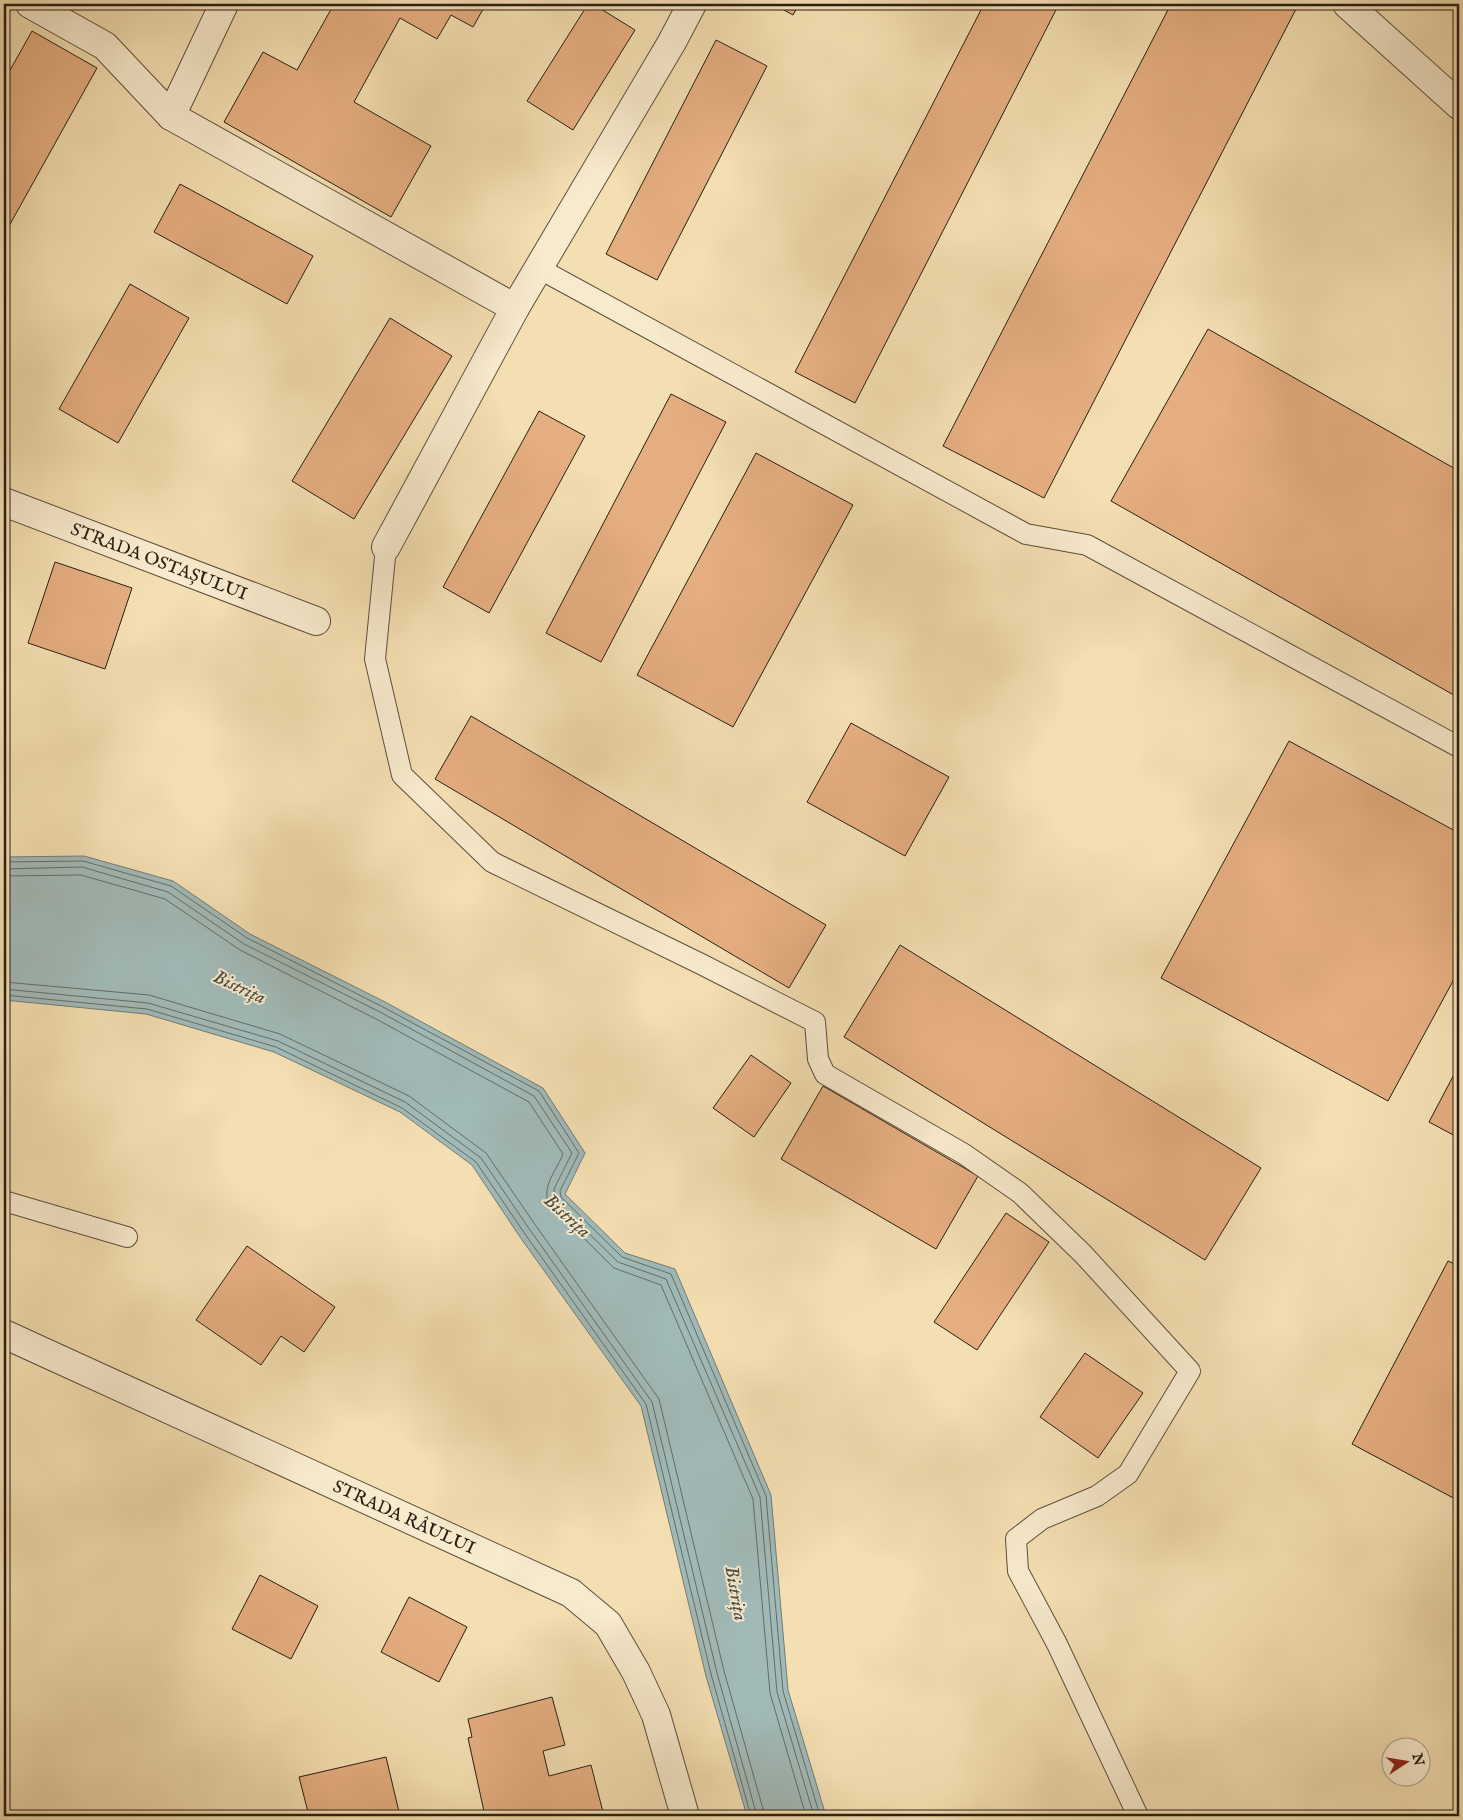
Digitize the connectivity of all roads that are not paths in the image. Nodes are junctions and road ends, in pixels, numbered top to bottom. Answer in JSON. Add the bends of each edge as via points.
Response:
{"nodes":[{"id":1,"x":30,"y":4,"type":"edge"},
{"id":2,"x":224,"y":4,"type":"edge"},
{"id":3,"x":692,"y":4,"type":"edge"},
{"id":4,"x":1347,"y":4,"type":"edge"},
{"id":5,"x":1459,"y":104,"type":"edge"},
{"id":6,"x":171,"y":116,"type":"junction"},
{"id":7,"x":538,"y":268,"type":"junction"},
{"id":8,"x":515,"y":308,"type":"junction"},
{"id":9,"x":4,"y":502,"type":"edge"},
{"id":10,"x":386,"y":546,"type":"joint"},
{"id":11,"x":316,"y":621,"type":"dead end"},
{"id":12,"x":1459,"y":747,"type":"edge"},
{"id":13,"x":4,"y":1201,"type":"edge"},
{"id":14,"x":127,"y":1237,"type":"dead end"},
{"id":15,"x":4,"y":1334,"type":"edge"},
{"id":16,"x":685,"y":1816,"type":"edge"},
{"id":17,"x":1138,"y":1816,"type":"edge"}],
"edges":[{"from":1,"to":6,"type":"street","via":[[105,46]]},
{"from":2,"to":6,"type":"street"},
{"from":3,"to":7,"type":"street"},
{"from":4,"to":5,"type":"street"},
{"from":6,"to":8,"type":"street"},
{"from":7,"to":8,"type":"street"},
{"from":7,"to":12,"type":"lane","via":[[1026,534],[1087,545]]},
{"from":8,"to":10,"type":"street"},
{"from":9,"to":11,"type":"street","name":"STRADA OSTAȘULUI"},
{"from":10,"to":17,"type":"lane","via":[[375,659],[402,775],[492,862],[815,1022],[818,1059],[825,1074],[964,1154],[1020,1193],[1083,1254],[1190,1371],[1128,1474],[1097,1496],[1042,1518],[1016,1539],[1018,1571],[1057,1644]]},
{"from":13,"to":14,"type":"lane"},
{"from":15,"to":16,"type":"street","name":"STRADA RÂULUI","via":[[571,1593],[608,1624],[636,1672],[656,1715]]}]}
